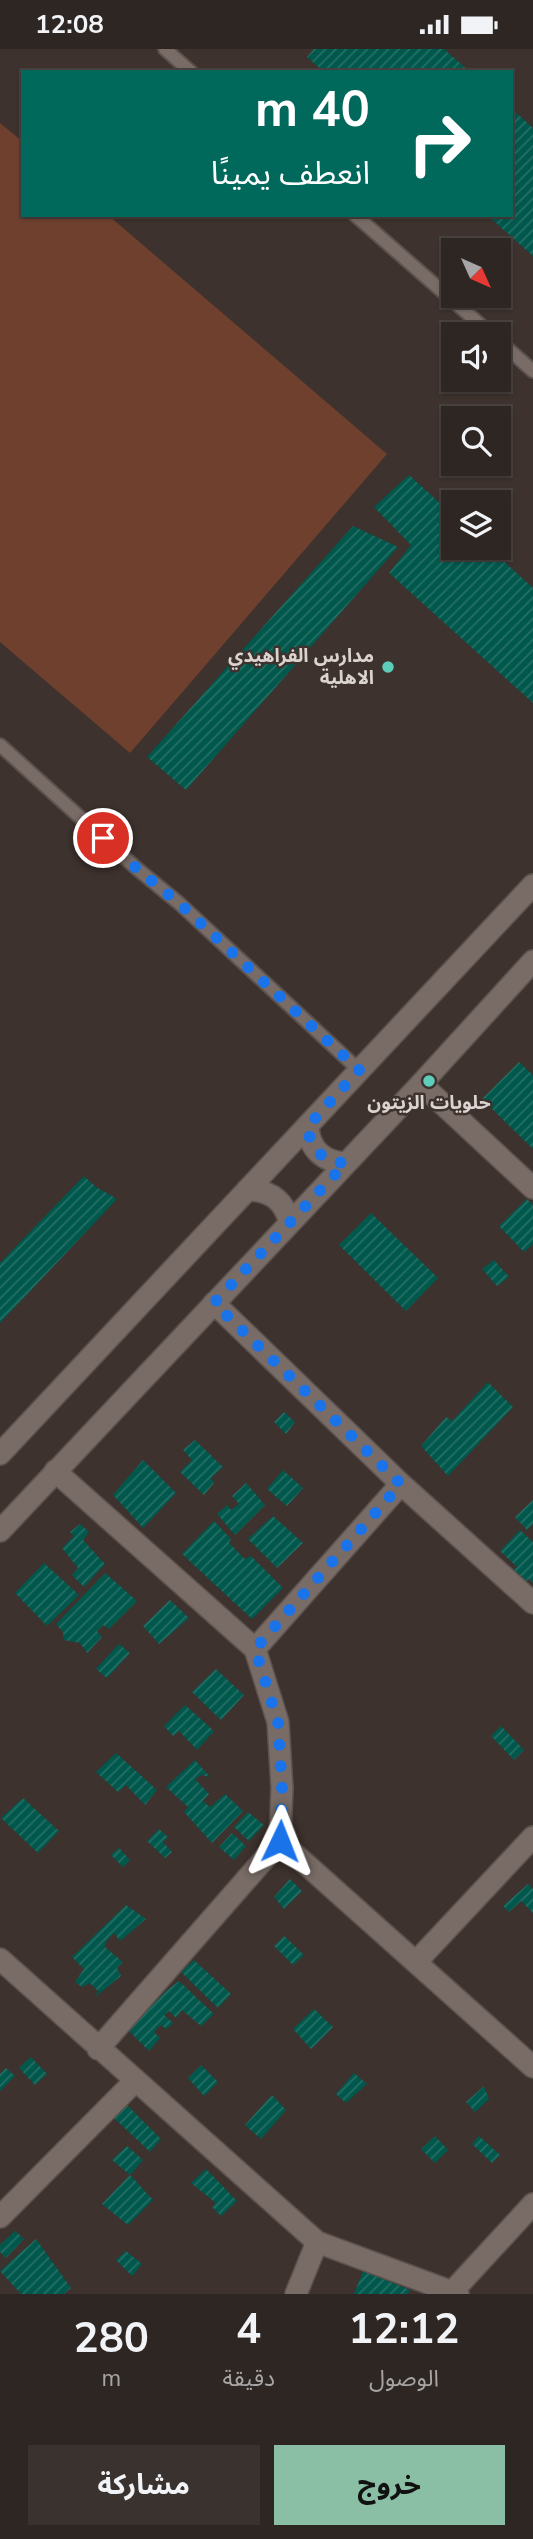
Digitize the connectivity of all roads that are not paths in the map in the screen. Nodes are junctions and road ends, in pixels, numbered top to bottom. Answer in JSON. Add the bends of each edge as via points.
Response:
{"nodes":[{"id":1,"x":165,"y":49,"type":"edge"},
{"id":2,"x":189,"y":70,"type":"edge"},
{"id":3,"x":357,"y":217,"type":"edge"},
{"id":4,"x":477,"y":322,"type":"edge"},
{"id":5,"x":511,"y":352,"type":"edge"},
{"id":6,"x":533,"y":371,"type":"edge"},
{"id":7,"x":0,"y":745,"type":"edge"},
{"id":8,"x":533,"y":885,"type":"edge"},
{"id":9,"x":533,"y":961,"type":"edge"},
{"id":10,"x":359,"y":1070,"type":"junction"},
{"id":11,"x":421,"y":1084,"type":"junction"},
{"id":12,"x":308,"y":1126,"type":"junction"},
{"id":13,"x":346,"y":1163,"type":"junction"},
{"id":14,"x":533,"y":1188,"type":"edge"},
{"id":15,"x":247,"y":1190,"type":"junction"},
{"id":16,"x":290,"y":1223,"type":"junction"},
{"id":17,"x":214,"y":1303,"type":"junction"},
{"id":18,"x":0,"y":1454,"type":"edge"},
{"id":19,"x":55,"y":1471,"type":"junction"},
{"id":20,"x":401,"y":1484,"type":"junction"},
{"id":21,"x":0,"y":1531,"type":"edge"},
{"id":22,"x":533,"y":1603,"type":"edge"},
{"id":23,"x":255,"y":1649,"type":"junction"},
{"id":24,"x":533,"y":1837,"type":"edge"},
{"id":25,"x":280,"y":1841,"type":"junction"},
{"id":26,"x":0,"y":1959,"type":"edge"},
{"id":27,"x":416,"y":1962,"type":"junction"},
{"id":28,"x":98,"y":2049,"type":"junction"},
{"id":29,"x":533,"y":2067,"type":"edge"},
{"id":30,"x":135,"y":2081,"type":"junction"},
{"id":31,"x":533,"y":2204,"type":"edge"},
{"id":32,"x":0,"y":2217,"type":"edge"},
{"id":33,"x":317,"y":2242,"type":"junction"},
{"id":34,"x":455,"y":2293,"type":"edge"},
{"id":35,"x":296,"y":2294,"type":"edge"}],
"edges":[{"from":1,"to":2,"type":"lane"},
{"from":3,"to":4,"type":"lane"},
{"from":5,"to":6,"type":"lane"},
{"from":7,"to":10,"type":"lane"},
{"from":8,"to":10,"type":"street"},
{"from":9,"to":11,"type":"street"},
{"from":10,"to":12,"type":"street"},
{"from":11,"to":13,"type":"street"},
{"from":11,"to":14,"type":"street"},
{"from":12,"to":13,"type":"street","via":[[318,1153]]},
{"from":12,"to":15,"type":"street"},
{"from":13,"to":16,"type":"street"},
{"from":15,"to":16,"type":"street","via":[[271,1193],[287,1211]]},
{"from":15,"to":18,"type":"street"},
{"from":16,"to":17,"type":"street"},
{"from":17,"to":19,"type":"street"},
{"from":17,"to":20,"type":"street"},
{"from":19,"to":21,"type":"street"},
{"from":19,"to":23,"type":"street"},
{"from":20,"to":22,"type":"street"},
{"from":20,"to":23,"type":"street"},
{"from":23,"to":25,"type":"street","via":[[278,1722]]},
{"from":24,"to":27,"type":"street"},
{"from":25,"to":27,"type":"street"},
{"from":25,"to":28,"type":"street"},
{"from":26,"to":28,"type":"street"},
{"from":27,"to":29,"type":"street"},
{"from":28,"to":30,"type":"street"},
{"from":30,"to":32,"type":"street"},
{"from":30,"to":33,"type":"street"},
{"from":31,"to":34,"type":"street"},
{"from":33,"to":34,"type":"street"},
{"from":33,"to":35,"type":"street"}]}
